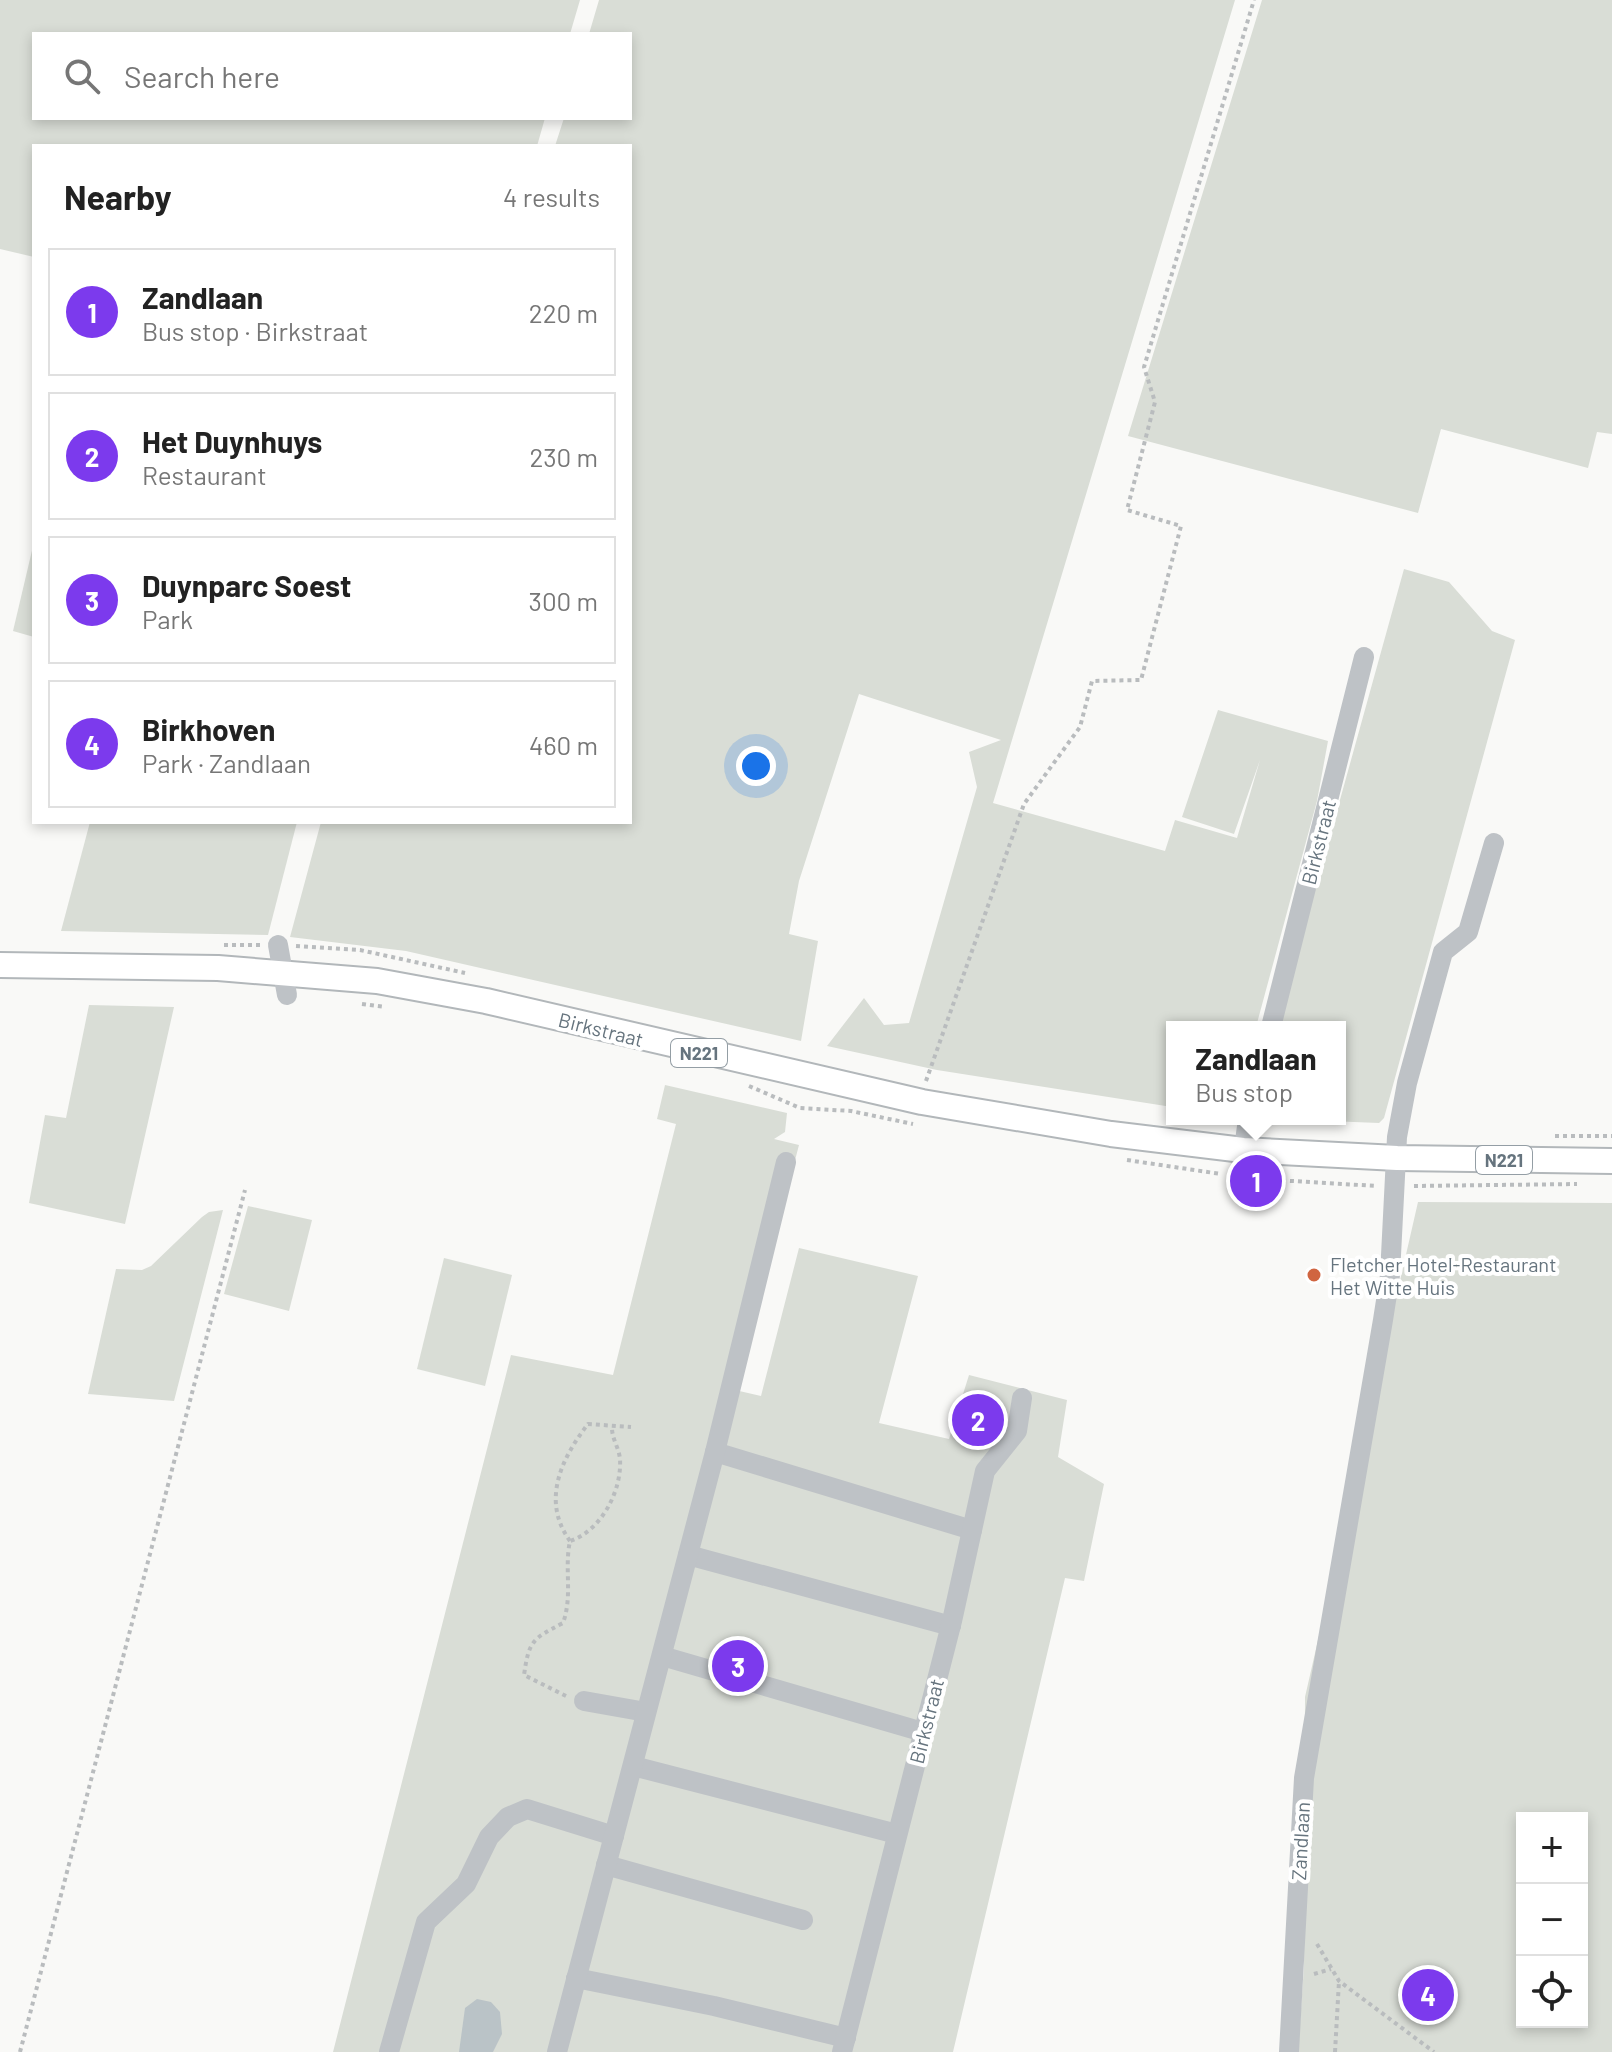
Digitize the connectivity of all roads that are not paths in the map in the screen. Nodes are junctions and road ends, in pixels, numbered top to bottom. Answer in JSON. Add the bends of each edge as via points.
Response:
{"nodes":[{"id":1,"x":1364,"y":657,"type":"dead end"},
{"id":2,"x":1494,"y":843,"type":"dead end"},
{"id":3,"x":278,"y":945,"type":"dead end"},
{"id":4,"x":0,"y":965,"type":"edge"},
{"id":5,"x":285,"y":983,"type":"junction"},
{"id":6,"x":1273,"y":1021,"type":"edge"},
{"id":7,"x":1247,"y":1125,"type":"edge"},
{"id":8,"x":1243,"y":1150,"type":"junction"},
{"id":9,"x":1397,"y":1158,"type":"junction"},
{"id":10,"x":1612,"y":1161,"type":"edge"},
{"id":11,"x":786,"y":1162,"type":"dead end"},
{"id":12,"x":1240,"y":1177,"type":"road end"},
{"id":13,"x":1022,"y":1398,"type":"dead end"},
{"id":14,"x":715,"y":1452,"type":"junction"},
{"id":15,"x":972,"y":1530,"type":"junction"},
{"id":16,"x":688,"y":1555,"type":"junction"},
{"id":17,"x":951,"y":1626,"type":"junction"},
{"id":18,"x":662,"y":1656,"type":"junction"},
{"id":19,"x":584,"y":1701,"type":"road end"},
{"id":20,"x":646,"y":1712,"type":"junction"},
{"id":21,"x":923,"y":1732,"type":"junction"},
{"id":22,"x":633,"y":1766,"type":"junction"},
{"id":23,"x":897,"y":1834,"type":"junction"},
{"id":24,"x":614,"y":1836,"type":"junction"},
{"id":25,"x":606,"y":1865,"type":"junction"},
{"id":26,"x":803,"y":1920,"type":"dead end"},
{"id":27,"x":576,"y":1978,"type":"junction"},
{"id":28,"x":844,"y":2045,"type":"edge"},
{"id":29,"x":389,"y":2052,"type":"edge"},
{"id":30,"x":557,"y":2052,"type":"edge"},
{"id":31,"x":1289,"y":2052,"type":"edge"}],
"edges":[{"from":1,"to":6,"type":"street","name":"Birkstraat"},
{"from":2,"to":9,"type":"street","name":"Zandlaan","via":[[1468,932],[1443,952],[1407,1083]]},
{"from":3,"to":5,"type":"street"},
{"from":4,"to":5,"type":"main road","name":"Birkstraat","number":"N221"},
{"from":5,"to":8,"type":"main road","name":"Birkstraat","number":"N221","via":[[377,981],[486,1001],[922,1102]]},
{"from":7,"to":8,"type":"street"},
{"from":8,"to":9,"type":"main road","name":"Birkstraat","number":"N221"},
{"from":8,"to":12,"type":"street"},
{"from":9,"to":10,"type":"main road","name":"Birkstraat","number":"N221"},
{"from":9,"to":31,"type":"street","name":"Zandlaan","via":[[1383,1320],[1304,1778]]},
{"from":11,"to":14,"type":"street"},
{"from":13,"to":15,"type":"street","name":"Birkstraat","via":[[1017,1431],[985,1471]]},
{"from":14,"to":15,"type":"street"},
{"from":14,"to":16,"type":"street"},
{"from":15,"to":17,"type":"street","name":"Birkstraat"},
{"from":16,"to":17,"type":"street"},
{"from":16,"to":18,"type":"street"},
{"from":17,"to":21,"type":"street","name":"Birkstraat"},
{"from":18,"to":20,"type":"street"},
{"from":18,"to":21,"type":"street"},
{"from":19,"to":20,"type":"street"},
{"from":20,"to":22,"type":"street"},
{"from":21,"to":23,"type":"street","name":"Birkstraat"},
{"from":22,"to":23,"type":"street"},
{"from":22,"to":24,"type":"street"},
{"from":23,"to":28,"type":"street","name":"Birkstraat"},
{"from":24,"to":25,"type":"street"},
{"from":24,"to":29,"type":"street","via":[[527,1809],[508,1817],[489,1837],[466,1884],[426,1922]]},
{"from":25,"to":26,"type":"street"},
{"from":25,"to":27,"type":"street"},
{"from":27,"to":28,"type":"street","via":[[714,2006]]},
{"from":27,"to":30,"type":"street"}]}
